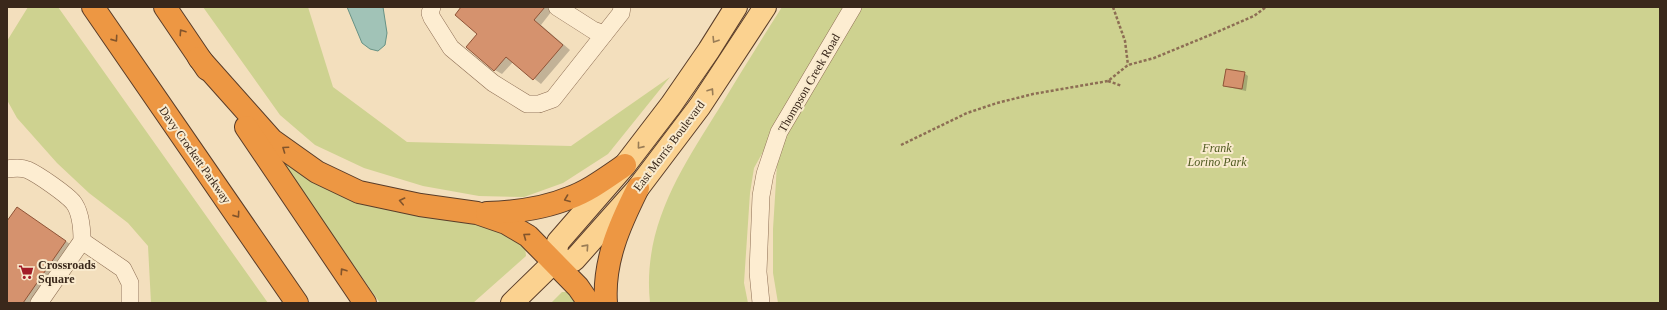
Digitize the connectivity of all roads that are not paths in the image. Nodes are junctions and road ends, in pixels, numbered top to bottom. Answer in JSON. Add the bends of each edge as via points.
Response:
{"nodes":[{"id":1,"x":93,"y":7,"type":"edge"},
{"id":2,"x":165,"y":7,"type":"edge"},
{"id":3,"x":432,"y":7,"type":"edge"},
{"id":4,"x":558,"y":7,"type":"edge"},
{"id":5,"x":622,"y":7,"type":"edge"},
{"id":6,"x":736,"y":7,"type":"edge"},
{"id":7,"x":765,"y":7,"type":"edge"},
{"id":8,"x":852,"y":7,"type":"edge"},
{"id":9,"x":604,"y":34,"type":"junction"},
{"id":10,"x":199,"y":58,"type":"junction"},
{"id":11,"x":625,"y":165,"type":"junction"},
{"id":12,"x":7,"y":169,"type":"edge"},
{"id":13,"x":638,"y":188,"type":"junction"},
{"id":14,"x":477,"y":214,"type":"junction"},
{"id":15,"x":82,"y":241,"type":"junction"},
{"id":16,"x":553,"y":263,"type":"junction"},
{"id":17,"x":39,"y":303,"type":"edge"},
{"id":18,"x":130,"y":303,"type":"edge"},
{"id":19,"x":297,"y":303,"type":"edge"},
{"id":20,"x":365,"y":303,"type":"edge"},
{"id":21,"x":512,"y":303,"type":"edge"},
{"id":22,"x":589,"y":303,"type":"edge"},
{"id":23,"x":606,"y":303,"type":"edge"},
{"id":24,"x":762,"y":303,"type":"edge"}],
"edges":[{"from":1,"to":19,"type":"highway","name":"Davy Crockett Parkway","one_way":true},
{"from":10,"to":2,"type":"highway","one_way":true},
{"from":3,"to":9,"type":"street","via":[[432,18],[451,48],[493,83],[527,104],[539,104],[552,98]]},
{"from":4,"to":9,"type":"street","via":[[593,30]]},
{"from":5,"to":9,"type":"street","via":[[621,13]]},
{"from":6,"to":11,"type":"main road","name":"East Morris Boulevard","one_way":true,"via":[[693,74]]},
{"from":13,"to":7,"type":"main road","name":"East Morris Boulevard","one_way":true,"via":[[700,106]]},
{"from":8,"to":24,"type":"street","name":"Thompson Creek Road","via":[[779,132],[765,174],[761,196],[758,272]]},
{"from":14,"to":10,"type":"highway","one_way":true,"via":[[359,192],[317,172],[272,140]]},
{"from":20,"to":10,"type":"highway","one_way":true},
{"from":11,"to":14,"type":"highway","one_way":true,"via":[[570,198],[542,207]]},
{"from":11,"to":16,"type":"main road","name":"East Morris Boulevard","via":[[558,242]]},
{"from":12,"to":15,"type":"street","via":[[20,168],[28,171],[74,203],[79,215]]},
{"from":16,"to":13,"type":"main road","name":"East Morris Boulevard","one_way":true,"via":[[574,260]]},
{"from":13,"to":23,"type":"highway","via":[[615,237],[607,274]]},
{"from":16,"to":14,"type":"highway","one_way":true,"via":[[528,236],[506,223]]},
{"from":15,"to":17,"type":"street"},
{"from":15,"to":18,"type":"street","via":[[123,269],[130,283]]},
{"from":16,"to":21,"type":"main road"},
{"from":16,"to":22,"type":"highway","via":[[578,287]]}]}
